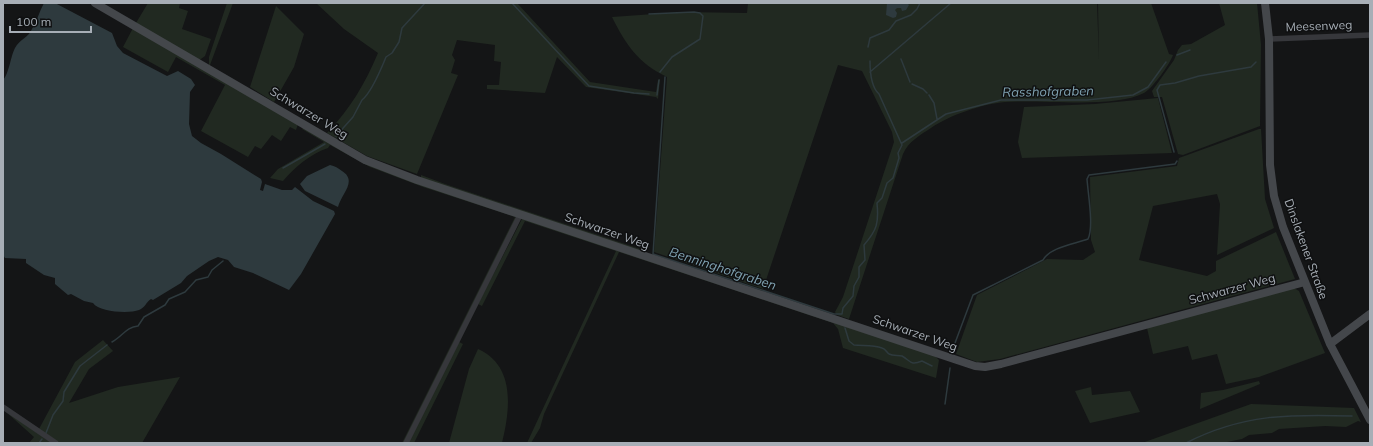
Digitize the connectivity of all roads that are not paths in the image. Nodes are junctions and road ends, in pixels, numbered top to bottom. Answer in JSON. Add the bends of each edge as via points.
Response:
{"nodes":[{"id":1,"x":95,"y":3,"type":"edge"},
{"id":2,"x":1265,"y":3,"type":"edge"},
{"id":3,"x":1370,"y":36,"type":"edge"},
{"id":4,"x":1269,"y":39,"type":"junction"},
{"id":5,"x":520,"y":215,"type":"junction"},
{"id":6,"x":1305,"y":282,"type":"junction"},
{"id":7,"x":1370,"y":314,"type":"edge"},
{"id":8,"x":1330,"y":344,"type":"junction"},
{"id":9,"x":3,"y":407,"type":"edge"},
{"id":10,"x":1370,"y":420,"type":"edge"},
{"id":11,"x":56,"y":443,"type":"edge"},
{"id":12,"x":406,"y":443,"type":"edge"}],
"edges":[{"from":1,"to":5,"type":"street","name":"Schwarzer Weg","via":[[365,160]]},
{"from":2,"to":4,"type":"street","name":"Dinslakener Straße"},
{"from":3,"to":4,"type":"street","name":"Meesenweg"},
{"from":4,"to":6,"type":"street","name":"Dinslakener Straße","via":[[1269,142],[1272,180],[1283,227]]},
{"from":5,"to":6,"type":"street","name":"Schwarzer Weg","via":[[975,366],[985,367]]},
{"from":5,"to":12,"type":"street"},
{"from":6,"to":8,"type":"street","name":"Dinslakener Straße"},
{"from":7,"to":8,"type":"street"},
{"from":8,"to":10,"type":"street","name":"Dinslakener Straße"},
{"from":9,"to":11,"type":"street"}]}
